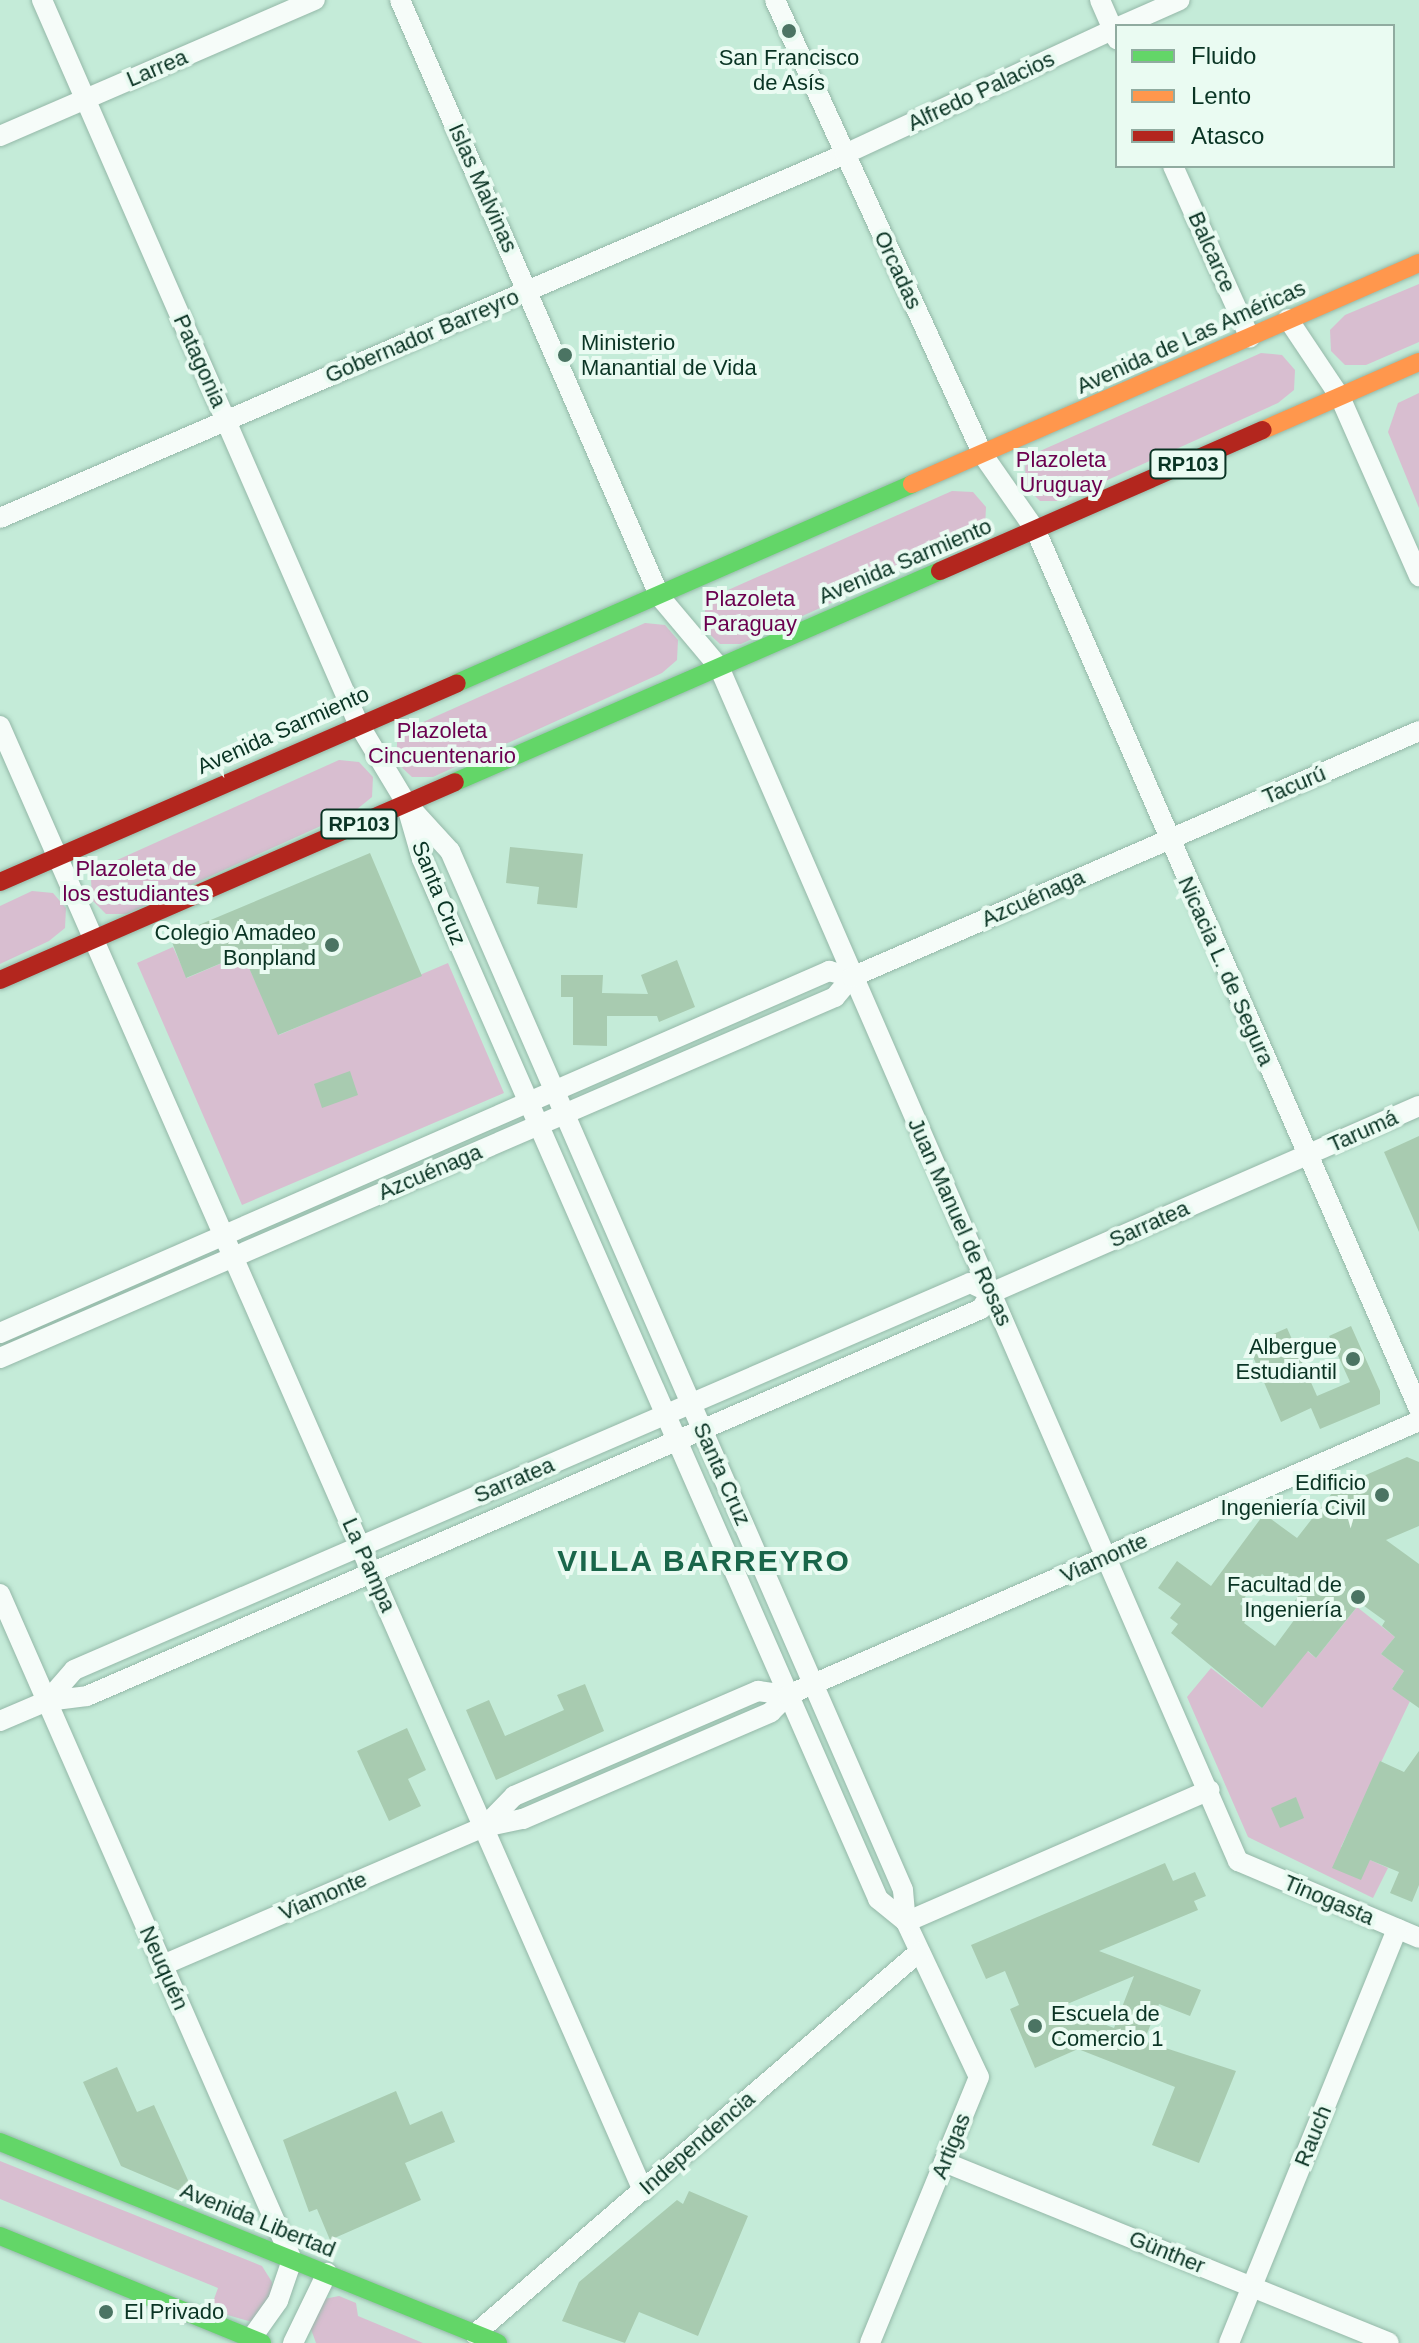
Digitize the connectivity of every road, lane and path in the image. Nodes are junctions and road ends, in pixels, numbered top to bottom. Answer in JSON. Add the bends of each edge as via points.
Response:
{"nodes":[{"id":1,"x":42,"y":0,"type":"edge"},
{"id":2,"x":315,"y":0,"type":"edge"},
{"id":3,"x":400,"y":0,"type":"edge"},
{"id":4,"x":775,"y":0,"type":"edge"},
{"id":5,"x":1100,"y":0,"type":"edge"},
{"id":6,"x":1180,"y":0,"type":"edge"},
{"id":7,"x":1131,"y":24,"type":"edge"},
{"id":8,"x":1115,"y":27,"type":"edge"},
{"id":9,"x":1115,"y":32,"type":"edge"},
{"id":10,"x":86,"y":99,"type":"junction"},
{"id":11,"x":0,"y":136,"type":"edge"},
{"id":12,"x":845,"y":154,"type":"junction"},
{"id":13,"x":1174,"y":168,"type":"edge"},
{"id":14,"x":1419,"y":263,"type":"edge"},
{"id":15,"x":527,"y":291,"type":"junction"},
{"id":16,"x":1288,"y":319,"type":"junction"},
{"id":17,"x":1250,"y":338,"type":"junction"},
{"id":18,"x":1419,"y":362,"type":"edge"},
{"id":19,"x":1340,"y":397,"type":"junction"},
{"id":20,"x":226,"y":421,"type":"junction"},
{"id":21,"x":983,"y":455,"type":"junction"},
{"id":22,"x":0,"y":518,"type":"edge"},
{"id":23,"x":1036,"y":531,"type":"junction"},
{"id":24,"x":1419,"y":576,"type":"edge"},
{"id":25,"x":660,"y":597,"type":"junction"},
{"id":26,"x":719,"y":667,"type":"junction"},
{"id":27,"x":358,"y":723,"type":"junction"},
{"id":28,"x":0,"y":726,"type":"edge"},
{"id":29,"x":1419,"y":731,"type":"edge"},
{"id":30,"x":406,"y":803,"type":"junction"},
{"id":31,"x":1169,"y":839,"type":"junction"},
{"id":32,"x":57,"y":857,"type":"junction"},
{"id":33,"x":0,"y":882,"type":"edge"},
{"id":34,"x":93,"y":940,"type":"junction"},
{"id":35,"x":852,"y":977,"type":"junction"},
{"id":36,"x":0,"y":980,"type":"edge"},
{"id":37,"x":555,"y":1091,"type":"junction"},
{"id":38,"x":528,"y":1102,"type":"junction"},
{"id":39,"x":1419,"y":1106,"type":"edge"},
{"id":40,"x":565,"y":1114,"type":"junction"},
{"id":41,"x":539,"y":1125,"type":"junction"},
{"id":42,"x":1307,"y":1155,"type":"junction"},
{"id":43,"x":224,"y":1235,"type":"junction"},
{"id":44,"x":233,"y":1257,"type":"junction"},
{"id":45,"x":991,"y":1293,"type":"junction"},
{"id":46,"x":0,"y":1333,"type":"edge"},
{"id":47,"x":0,"y":1358,"type":"edge"},
{"id":48,"x":691,"y":1404,"type":"junction"},
{"id":49,"x":1419,"y":1409,"type":"edge"},
{"id":50,"x":666,"y":1415,"type":"junction"},
{"id":51,"x":1419,"y":1421,"type":"edge"},
{"id":52,"x":702,"y":1430,"type":"junction"},
{"id":53,"x":677,"y":1440,"type":"junction"},
{"id":54,"x":361,"y":1546,"type":"junction"},
{"id":55,"x":1107,"y":1557,"type":"junction"},
{"id":56,"x":372,"y":1572,"type":"junction"},
{"id":57,"x":0,"y":1594,"type":"edge"},
{"id":58,"x":814,"y":1684,"type":"junction"},
{"id":59,"x":788,"y":1695,"type":"junction"},
{"id":60,"x":47,"y":1701,"type":"junction"},
{"id":61,"x":0,"y":1721,"type":"edge"},
{"id":62,"x":1209,"y":1790,"type":"junction"},
{"id":63,"x":484,"y":1827,"type":"junction"},
{"id":64,"x":1238,"y":1861,"type":"joint"},
{"id":65,"x":906,"y":1922,"type":"junction"},
{"id":66,"x":1397,"y":1929,"type":"junction"},
{"id":67,"x":1419,"y":1938,"type":"edge"},
{"id":68,"x":919,"y":1952,"type":"junction"},
{"id":69,"x":163,"y":1965,"type":"junction"},
{"id":70,"x":0,"y":2142,"type":"edge"},
{"id":71,"x":944,"y":2162,"type":"junction"},
{"id":72,"x":643,"y":2191,"type":"junction"},
{"id":73,"x":0,"y":2236,"type":"edge"},
{"id":74,"x":292,"y":2260,"type":"junction"},
{"id":75,"x":327,"y":2273,"type":"junction"},
{"id":76,"x":1252,"y":2287,"type":"junction"},
{"id":77,"x":475,"y":2334,"type":"junction"},
{"id":78,"x":253,"y":2342,"type":"edge"},
{"id":79,"x":293,"y":2343,"type":"edge"},
{"id":80,"x":498,"y":2343,"type":"edge"},
{"id":81,"x":870,"y":2343,"type":"edge"},
{"id":82,"x":1229,"y":2343,"type":"edge"},
{"id":83,"x":1389,"y":2343,"type":"edge"}],
"edges":[{"from":1,"to":10,"type":"street","name":"Patagonia"},
{"from":2,"to":10,"type":"street","name":"Larrea"},
{"from":3,"to":15,"type":"street","name":"Islas Malvinas"},
{"from":4,"to":12,"type":"street","name":"Orcadas"},
{"from":5,"to":8,"type":"street"},
{"from":6,"to":7,"type":"street","name":"Alfredo Palacios"},
{"from":9,"to":12,"type":"street","name":"Alfredo Palacios"},
{"from":10,"to":11,"type":"street","name":"Larrea"},
{"from":10,"to":20,"type":"street","name":"Patagonia"},
{"from":12,"to":15,"type":"street","name":"Gobernador Barreyro"},
{"from":12,"to":21,"type":"street","name":"Orcadas"},
{"from":13,"to":17,"type":"street","name":"Balcarce"},
{"from":14,"to":16,"type":"main road","name":"Avenida de Las Américas"},
{"from":15,"to":20,"type":"street","name":"Gobernador Barreyro"},
{"from":15,"to":25,"type":"street","name":"Islas Malvinas"},
{"from":16,"to":17,"type":"main road","name":"Avenida de Las Américas"},
{"from":16,"to":19,"type":"street"},
{"from":17,"to":21,"type":"main road","name":"Avenida de Las Américas"},
{"from":18,"to":19,"type":"main road","number":"RP103"},
{"from":19,"to":23,"type":"main road","number":"RP103"},
{"from":19,"to":24,"type":"street"},
{"from":20,"to":22,"type":"street","name":"Gobernador Barreyro"},
{"from":20,"to":27,"type":"street","name":"Patagonia"},
{"from":21,"to":23,"type":"street","name":"Orcadas"},
{"from":21,"to":25,"type":"main road","name":"Avenida Sarmiento"},
{"from":23,"to":26,"type":"main road","name":"Avenida Sarmiento","number":"RP103"},
{"from":23,"to":31,"type":"street","name":"Nicacia L. de Segura"},
{"from":25,"to":26,"type":"street","name":"Juan Manuel de Rosas"},
{"from":25,"to":27,"type":"main road","name":"Avenida Sarmiento"},
{"from":26,"to":30,"type":"main road","name":"Avenida Sarmiento","number":"RP103"},
{"from":26,"to":35,"type":"street","name":"Juan Manuel de Rosas"},
{"from":27,"to":30,"type":"street","name":"Patagonia"},
{"from":27,"to":32,"type":"main road","name":"Avenida Sarmiento"},
{"from":28,"to":32,"type":"street","name":"La Pampa"},
{"from":29,"to":31,"type":"street","name":"Tacurú"},
{"from":30,"to":34,"type":"main road","name":"Avenida Sarmiento","number":"RP103"},
{"from":30,"to":37,"type":"street","name":"Santa Cruz","via":[[450,851]]},
{"from":30,"to":38,"type":"street","name":"Santa Cruz","via":[[422,859]]},
{"from":31,"to":35,"type":"street","name":"Azcuénaga"},
{"from":31,"to":42,"type":"street","name":"Nicacia L. de Segura"},
{"from":32,"to":33,"type":"main road","name":"Avenida Sarmiento"},
{"from":32,"to":34,"type":"street","name":"La Pampa"},
{"from":34,"to":36,"type":"main road","name":"Avenida Sarmiento","number":"RP103"},
{"from":34,"to":43,"type":"street","name":"La Pampa"},
{"from":35,"to":37,"type":"street","name":"Azcuénaga","via":[[829,971]]},
{"from":35,"to":40,"type":"street","name":"Azcuénaga","via":[[835,997]]},
{"from":35,"to":45,"type":"street","name":"Juan Manuel de Rosas"},
{"from":37,"to":38,"type":"street","name":"Azcuénaga"},
{"from":37,"to":40,"type":"street","name":"Santa Cruz"},
{"from":38,"to":41,"type":"street","name":"Santa Cruz"},
{"from":38,"to":43,"type":"street","name":"Azcuénaga"},
{"from":39,"to":42,"type":"street","name":"Tarumá"},
{"from":40,"to":41,"type":"street","name":"Azcuénaga"},
{"from":40,"to":48,"type":"street","name":"Santa Cruz"},
{"from":41,"to":44,"type":"street","name":"Azcuénaga"},
{"from":41,"to":50,"type":"street","name":"Santa Cruz"},
{"from":42,"to":45,"type":"street","name":"Sarratea"},
{"from":42,"to":49,"type":"street","name":"Nicacia L. de Segura"},
{"from":43,"to":44,"type":"street","name":"La Pampa"},
{"from":43,"to":46,"type":"street","name":"Azcuénaga"},
{"from":44,"to":47,"type":"street","name":"Azcuénaga"},
{"from":44,"to":54,"type":"street","name":"La Pampa"},
{"from":45,"to":48,"type":"street","name":"Sarratea","via":[[970,1283]]},
{"from":45,"to":52,"type":"street","name":"Sarratea","via":[[981,1309]]},
{"from":45,"to":55,"type":"street","name":"Juan Manuel de Rosas"},
{"from":48,"to":50,"type":"street","name":"Sarratea"},
{"from":48,"to":52,"type":"street","name":"Santa Cruz"},
{"from":50,"to":53,"type":"street","name":"Santa Cruz"},
{"from":50,"to":54,"type":"street","name":"Sarratea"},
{"from":51,"to":55,"type":"street","name":"Viamonte"},
{"from":52,"to":53,"type":"street","name":"Sarratea"},
{"from":52,"to":58,"type":"street","name":"Santa Cruz"},
{"from":53,"to":56,"type":"street","name":"Sarratea"},
{"from":53,"to":59,"type":"street","name":"Santa Cruz"},
{"from":54,"to":56,"type":"street","name":"La Pampa"},
{"from":54,"to":60,"type":"street","name":"Sarratea","via":[[74,1670]]},
{"from":55,"to":58,"type":"street","name":"Viamonte"},
{"from":55,"to":62,"type":"street","name":"Juan Manuel de Rosas"},
{"from":56,"to":60,"type":"street","name":"Sarratea","via":[[87,1696]]},
{"from":56,"to":63,"type":"street","name":"La Pampa"},
{"from":57,"to":60,"type":"street","name":"Neuquén"},
{"from":58,"to":59,"type":"street","name":"Viamonte"},
{"from":58,"to":65,"type":"street","name":"Santa Cruz","via":[[903,1890]]},
{"from":59,"to":63,"type":"street","name":"Viamonte","via":[[771,1712],[553,1807]]},
{"from":59,"to":65,"type":"street","name":"Santa Cruz","via":[[878,1899]]},
{"from":60,"to":61,"type":"street","name":"Sarratea"},
{"from":60,"to":69,"type":"street","name":"Neuquén"},
{"from":62,"to":64,"type":"street","name":"Juan Manuel de Rosas"},
{"from":62,"to":65,"type":"street"},
{"from":63,"to":69,"type":"street","name":"Viamonte"},
{"from":63,"to":72,"type":"street","name":"La Pampa"},
{"from":64,"to":66,"type":"street","name":"Tinogasta"},
{"from":65,"to":68,"type":"street","name":"Santa Cruz"},
{"from":66,"to":67,"type":"street","name":"Tinogasta"},
{"from":66,"to":76,"type":"street","name":"Rauch"},
{"from":68,"to":71,"type":"street","name":"Artigas","via":[[979,2077]]},
{"from":68,"to":72,"type":"street","name":"Independencia"},
{"from":69,"to":74,"type":"street","name":"Neuquén"},
{"from":70,"to":74,"type":"main road","name":"Avenida Libertad"},
{"from":71,"to":76,"type":"street","name":"Günther"},
{"from":71,"to":81,"type":"street","name":"Artigas"},
{"from":72,"to":77,"type":"street","name":"Independencia"},
{"from":73,"to":78,"type":"main road"},
{"from":74,"to":75,"type":"main road","name":"Avenida Libertad"},
{"from":74,"to":78,"type":"street","via":[[278,2301]]},
{"from":75,"to":77,"type":"main road","name":"Avenida Libertad"},
{"from":75,"to":79,"type":"street"},
{"from":76,"to":82,"type":"street","name":"Rauch"},
{"from":76,"to":83,"type":"street","name":"Günther"},
{"from":77,"to":80,"type":"main road","name":"Avenida Libertad"}]}
